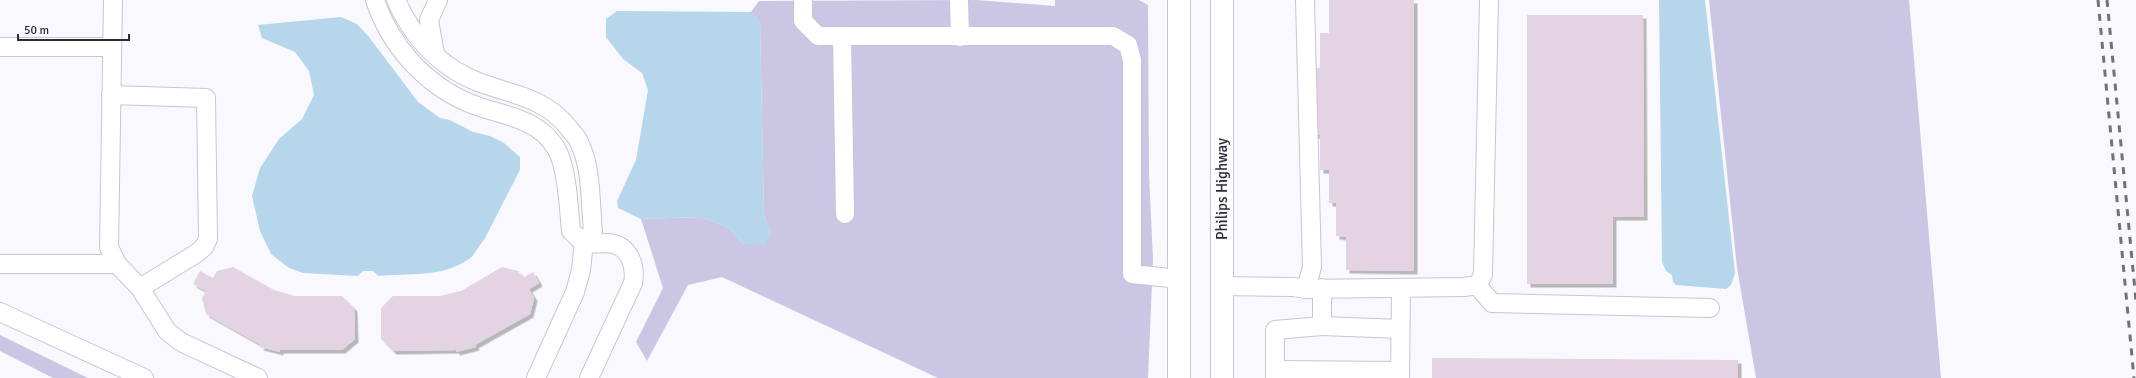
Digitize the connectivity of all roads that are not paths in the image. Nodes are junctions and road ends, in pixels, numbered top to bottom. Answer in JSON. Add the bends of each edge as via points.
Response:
{"nodes":[{"id":1,"x":113,"y":0,"type":"edge"},
{"id":2,"x":375,"y":0,"type":"edge"},
{"id":3,"x":396,"y":0,"type":"edge"},
{"id":4,"x":438,"y":0,"type":"edge"},
{"id":5,"x":803,"y":0,"type":"edge"},
{"id":6,"x":959,"y":0,"type":"edge"},
{"id":7,"x":1179,"y":0,"type":"edge"},
{"id":8,"x":1222,"y":0,"type":"edge"},
{"id":9,"x":1306,"y":0,"type":"edge"},
{"id":10,"x":1489,"y":0,"type":"edge"},
{"id":11,"x":842,"y":36,"type":"junction"},
{"id":12,"x":960,"y":37,"type":"junction"},
{"id":13,"x":0,"y":47,"type":"edge"},
{"id":14,"x":112,"y":47,"type":"junction"},
{"id":15,"x":435,"y":54,"type":"junction"},
{"id":16,"x":111,"y":95,"type":"junction"},
{"id":17,"x":845,"y":214,"type":"dead end"},
{"id":18,"x":584,"y":242,"type":"junction"},
{"id":19,"x":0,"y":264,"type":"edge"},
{"id":20,"x":118,"y":264,"type":"junction"},
{"id":21,"x":1179,"y":278,"type":"junction"},
{"id":22,"x":1477,"y":285,"type":"junction"},
{"id":23,"x":1222,"y":286,"type":"junction"},
{"id":24,"x":140,"y":288,"type":"junction"},
{"id":25,"x":1401,"y":288,"type":"junction"},
{"id":26,"x":1314,"y":289,"type":"junction"},
{"id":27,"x":1710,"y":308,"type":"dead end"},
{"id":28,"x":0,"y":312,"type":"edge"},
{"id":29,"x":1322,"y":326,"type":"junction"},
{"id":30,"x":1400,"y":329,"type":"junction"},
{"id":31,"x":1275,"y":374,"type":"edge"},
{"id":32,"x":1400,"y":375,"type":"edge"},
{"id":33,"x":144,"y":378,"type":"edge"},
{"id":34,"x":258,"y":378,"type":"edge"},
{"id":35,"x":536,"y":378,"type":"edge"},
{"id":36,"x":589,"y":378,"type":"edge"},
{"id":37,"x":1179,"y":378,"type":"edge"},
{"id":38,"x":1222,"y":378,"type":"edge"}],
"edges":[{"from":1,"to":14,"type":"lane"},
{"from":2,"to":18,"type":"lane","via":[[390,35],[424,75],[468,103],[527,122],[544,133],[557,149],[565,176],[571,231]]},
{"from":3,"to":15,"type":"lane","via":[[417,38]]},
{"from":4,"to":15,"type":"lane","via":[[429,20]]},
{"from":5,"to":11,"type":"lane","via":[[803,21],[818,36]]},
{"from":6,"to":12,"type":"lane"},
{"from":7,"to":21,"type":"main road"},
{"from":8,"to":23,"type":"main road","name":"Philips Highway"},
{"from":9,"to":26,"type":"lane"},
{"from":10,"to":22,"type":"lane","via":[[1483,274]]},
{"from":11,"to":12,"type":"lane"},
{"from":11,"to":17,"type":"lane"},
{"from":12,"to":21,"type":"lane","via":[[1113,36],[1128,45],[1132,60],[1132,274]]},
{"from":13,"to":14,"type":"lane"},
{"from":14,"to":16,"type":"lane"},
{"from":15,"to":18,"type":"lane","via":[[455,71],[482,84],[523,95],[545,105],[579,141],[587,164],[593,231]]},
{"from":16,"to":20,"type":"lane","via":[[109,247]]},
{"from":16,"to":24,"type":"lane","via":[[206,98],[208,238],[197,254]]},
{"from":18,"to":35,"type":"lane","via":[[581,270],[575,292]]},
{"from":18,"to":36,"type":"lane","via":[[611,243],[625,250],[633,261],[635,272],[633,283]]},
{"from":19,"to":20,"type":"lane"},
{"from":20,"to":24,"type":"lane"},
{"from":21,"to":37,"type":"main road"},
{"from":22,"to":25,"type":"lane"},
{"from":22,"to":27,"type":"lane","via":[[1492,303]]},
{"from":23,"to":26,"type":"lane"},
{"from":23,"to":38,"type":"main road","name":"Philips Highway"},
{"from":24,"to":34,"type":"lane","via":[[167,331],[182,342]]},
{"from":25,"to":26,"type":"lane"},
{"from":25,"to":30,"type":"lane"},
{"from":26,"to":29,"type":"lane"},
{"from":28,"to":33,"type":"lane"},
{"from":29,"to":30,"type":"lane"},
{"from":29,"to":31,"type":"lane","via":[[1275,330]]},
{"from":30,"to":32,"type":"lane"},
{"from":31,"to":32,"type":"lane"}]}
